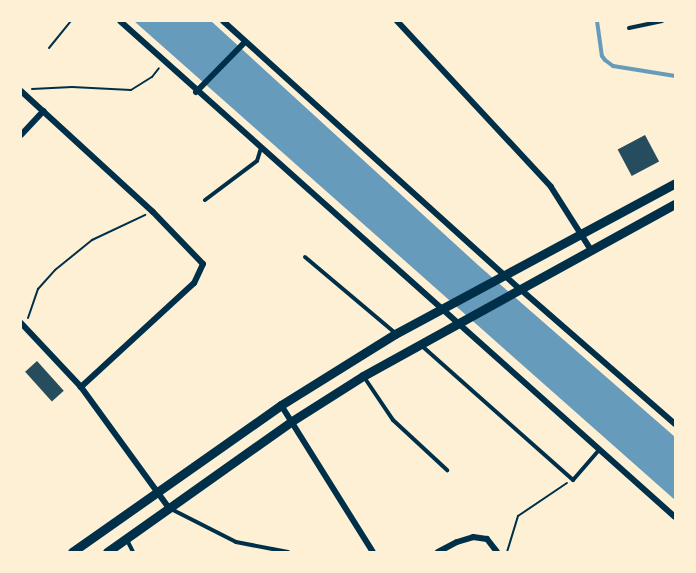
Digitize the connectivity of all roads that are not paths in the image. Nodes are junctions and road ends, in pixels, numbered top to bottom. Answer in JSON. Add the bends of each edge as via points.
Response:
{"nodes":[{"id":1,"x":120,"y":21,"type":"edge"},
{"id":2,"x":223,"y":21,"type":"edge"},
{"id":3,"x":662,"y":21,"type":"edge"},
{"id":4,"x":400,"y":22,"type":"edge"},
{"id":5,"x":629,"y":28,"type":"dead end"},
{"id":6,"x":244,"y":44,"type":"junction"},
{"id":7,"x":21,"y":91,"type":"edge"},
{"id":8,"x":196,"y":92,"type":"junction"},
{"id":9,"x":43,"y":111,"type":"junction"},
{"id":10,"x":21,"y":135,"type":"edge"},
{"id":11,"x":261,"y":147,"type":"junction"},
{"id":12,"x":675,"y":183,"type":"edge"},
{"id":13,"x":205,"y":200,"type":"dead end"},
{"id":14,"x":675,"y":204,"type":"edge"},
{"id":15,"x":580,"y":234,"type":"junction"},
{"id":16,"x":591,"y":250,"type":"junction"},
{"id":17,"x":305,"y":256,"type":"dead end"},
{"id":18,"x":501,"y":275,"type":"junction"},
{"id":19,"x":515,"y":290,"type":"junction"},
{"id":20,"x":445,"y":305,"type":"junction"},
{"id":21,"x":455,"y":323,"type":"junction"},
{"id":22,"x":23,"y":325,"type":"edge"},
{"id":23,"x":395,"y":333,"type":"junction"},
{"id":24,"x":419,"y":343,"type":"junction"},
{"id":25,"x":363,"y":376,"type":"junction"},
{"id":26,"x":81,"y":387,"type":"junction"},
{"id":27,"x":282,"y":405,"type":"junction"},
{"id":28,"x":292,"y":421,"type":"junction"},
{"id":29,"x":675,"y":424,"type":"edge"},
{"id":30,"x":600,"y":450,"type":"junction"},
{"id":31,"x":447,"y":470,"type":"dead end"},
{"id":32,"x":157,"y":491,"type":"junction"},
{"id":33,"x":169,"y":508,"type":"junction"},
{"id":34,"x":675,"y":517,"type":"edge"},
{"id":35,"x":126,"y":539,"type":"junction"},
{"id":36,"x":72,"y":552,"type":"edge"},
{"id":37,"x":107,"y":552,"type":"edge"},
{"id":38,"x":133,"y":552,"type":"edge"},
{"id":39,"x":288,"y":552,"type":"edge"},
{"id":40,"x":373,"y":552,"type":"edge"},
{"id":41,"x":438,"y":552,"type":"edge"},
{"id":42,"x":497,"y":552,"type":"edge"}],
"edges":[{"from":1,"to":8,"type":"street"},
{"from":2,"to":6,"type":"street"},
{"from":3,"to":5,"type":"lane"},
{"from":4,"to":15,"type":"street","via":[[551,187]]},
{"from":6,"to":8,"type":"street"},
{"from":6,"to":18,"type":"street"},
{"from":7,"to":9,"type":"street"},
{"from":8,"to":11,"type":"street"},
{"from":9,"to":10,"type":"street"},
{"from":9,"to":26,"type":"street","via":[[153,212],[203,264],[194,283]]},
{"from":11,"to":13,"type":"lane","via":[[257,161]]},
{"from":11,"to":20,"type":"street"},
{"from":12,"to":15,"type":"street"},
{"from":14,"to":16,"type":"street"},
{"from":15,"to":16,"type":"street"},
{"from":15,"to":18,"type":"street"},
{"from":16,"to":19,"type":"street"},
{"from":17,"to":23,"type":"lane"},
{"from":18,"to":19,"type":"street"},
{"from":18,"to":20,"type":"street"},
{"from":19,"to":21,"type":"street"},
{"from":19,"to":29,"type":"street"},
{"from":20,"to":21,"type":"street"},
{"from":20,"to":23,"type":"street"},
{"from":21,"to":24,"type":"street"},
{"from":21,"to":30,"type":"street"},
{"from":22,"to":26,"type":"street"},
{"from":23,"to":27,"type":"street"},
{"from":24,"to":25,"type":"street"},
{"from":24,"to":30,"type":"lane","via":[[573,480]]},
{"from":25,"to":28,"type":"street"},
{"from":25,"to":31,"type":"lane","via":[[393,420]]},
{"from":26,"to":32,"type":"street"},
{"from":27,"to":28,"type":"street"},
{"from":27,"to":32,"type":"street"},
{"from":28,"to":33,"type":"street"},
{"from":28,"to":40,"type":"street"},
{"from":30,"to":34,"type":"street"},
{"from":32,"to":33,"type":"street"},
{"from":32,"to":36,"type":"street"},
{"from":33,"to":35,"type":"street"},
{"from":33,"to":39,"type":"lane","via":[[236,543]]},
{"from":35,"to":37,"type":"street"},
{"from":35,"to":38,"type":"lane"},
{"from":41,"to":42,"type":"street","via":[[473,537],[487,539]]}]}
